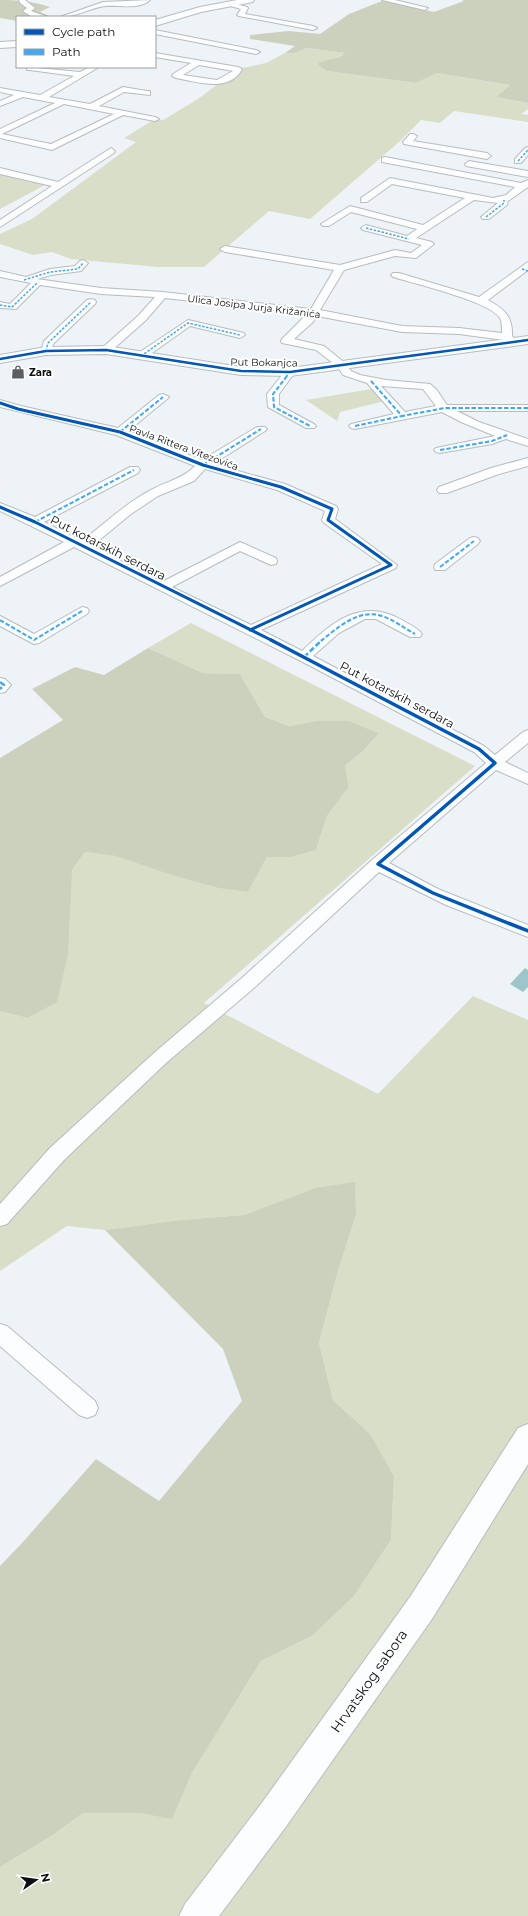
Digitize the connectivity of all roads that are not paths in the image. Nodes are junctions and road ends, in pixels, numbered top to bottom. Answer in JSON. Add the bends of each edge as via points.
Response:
{"nodes":[{"id":1,"x":22,"y":0,"type":"edge"},
{"id":2,"x":27,"y":0,"type":"edge"},
{"id":3,"x":147,"y":0,"type":"edge"},
{"id":4,"x":250,"y":0,"type":"edge"},
{"id":5,"x":385,"y":0,"type":"edge"},
{"id":6,"x":231,"y":2,"type":"edge"},
{"id":7,"x":39,"y":3,"type":"dead end"},
{"id":8,"x":425,"y":8,"type":"dead end"},
{"id":9,"x":40,"y":16,"type":"edge"},
{"id":10,"x":67,"y":16,"type":"edge"},
{"id":11,"x":156,"y":23,"type":"edge"},
{"id":12,"x":313,"y":28,"type":"dead end"},
{"id":13,"x":156,"y":32,"type":"edge"},
{"id":14,"x":16,"y":44,"type":"edge"},
{"id":15,"x":0,"y":45,"type":"edge"},
{"id":16,"x":256,"y":52,"type":"dead end"},
{"id":17,"x":156,"y":55,"type":"edge"},
{"id":18,"x":197,"y":62,"type":"junction"},
{"id":19,"x":30,"y":68,"type":"dead end"},
{"id":20,"x":93,"y":68,"type":"edge"},
{"id":21,"x":82,"y":75,"type":"junction"},
{"id":22,"x":0,"y":90,"type":"edge"},
{"id":23,"x":147,"y":93,"type":"dead end"},
{"id":24,"x":22,"y":94,"type":"junction"},
{"id":25,"x":41,"y":98,"type":"junction"},
{"id":26,"x":62,"y":102,"type":"junction"},
{"id":27,"x":0,"y":104,"type":"edge"},
{"id":28,"x":91,"y":107,"type":"junction"},
{"id":29,"x":122,"y":113,"type":"junction"},
{"id":30,"x":155,"y":119,"type":"dead end"},
{"id":31,"x":0,"y":132,"type":"edge"},
{"id":32,"x":0,"y":136,"type":"edge"},
{"id":33,"x":413,"y":136,"type":"dead end"},
{"id":34,"x":528,"y":150,"type":"edge"},
{"id":35,"x":111,"y":151,"type":"dead end"},
{"id":36,"x":496,"y":158,"type":"dead end"},
{"id":37,"x":385,"y":160,"type":"dead end"},
{"id":38,"x":457,"y":162,"type":"dead end"},
{"id":39,"x":528,"y":163,"type":"edge"},
{"id":40,"x":0,"y":171,"type":"edge"},
{"id":41,"x":528,"y":174,"type":"edge"},
{"id":42,"x":525,"y":184,"type":"edge"},
{"id":43,"x":58,"y":185,"type":"junction"},
{"id":44,"x":473,"y":197,"type":"junction"},
{"id":45,"x":364,"y":200,"type":"dead end"},
{"id":46,"x":504,"y":200,"type":"junction"},
{"id":47,"x":486,"y":217,"type":"dead end"},
{"id":48,"x":0,"y":224,"type":"edge"},
{"id":49,"x":326,"y":224,"type":"dead end"},
{"id":50,"x":366,"y":228,"type":"dead end"},
{"id":51,"x":424,"y":228,"type":"junction"},
{"id":52,"x":409,"y":239,"type":"junction"},
{"id":53,"x":224,"y":249,"type":"dead end"},
{"id":54,"x":83,"y":262,"type":"dead end"},
{"id":55,"x":340,"y":268,"type":"junction"},
{"id":56,"x":526,"y":269,"type":"edge"},
{"id":57,"x":0,"y":275,"type":"edge"},
{"id":58,"x":396,"y":275,"type":"dead end"},
{"id":59,"x":24,"y":280,"type":"junction"},
{"id":60,"x":38,"y":282,"type":"junction"},
{"id":61,"x":163,"y":295,"type":"junction"},
{"id":62,"x":482,"y":301,"type":"junction"},
{"id":63,"x":92,"y":302,"type":"dead end"},
{"id":64,"x":0,"y":305,"type":"edge"},
{"id":65,"x":313,"y":312,"type":"junction"},
{"id":66,"x":240,"y":335,"type":"dead end"},
{"id":67,"x":510,"y":340,"type":"junction"},
{"id":68,"x":528,"y":340,"type":"edge"},
{"id":69,"x":106,"y":350,"type":"junction"},
{"id":70,"x":46,"y":351,"type":"junction"},
{"id":71,"x":141,"y":356,"type":"junction"},
{"id":72,"x":0,"y":359,"type":"edge"},
{"id":73,"x":345,"y":366,"type":"junction"},
{"id":74,"x":290,"y":372,"type":"junction"},
{"id":75,"x":371,"y":381,"type":"junction"},
{"id":76,"x":163,"y":397,"type":"dead end"},
{"id":77,"x":0,"y":403,"type":"edge"},
{"id":78,"x":445,"y":408,"type":"junction"},
{"id":79,"x":528,"y":408,"type":"edge"},
{"id":80,"x":402,"y":416,"type":"junction"},
{"id":81,"x":310,"y":426,"type":"dead end"},
{"id":82,"x":356,"y":426,"type":"dead end"},
{"id":83,"x":261,"y":429,"type":"dead end"},
{"id":84,"x":120,"y":432,"type":"junction"},
{"id":85,"x":506,"y":436,"type":"junction"},
{"id":86,"x":528,"y":443,"type":"edge"},
{"id":87,"x":440,"y":450,"type":"dead end"},
{"id":88,"x":528,"y":462,"type":"edge"},
{"id":89,"x":203,"y":465,"type":"junction"},
{"id":90,"x":134,"y":470,"type":"dead end"},
{"id":91,"x":443,"y":490,"type":"dead end"},
{"id":92,"x":0,"y":506,"type":"edge"},
{"id":93,"x":35,"y":522,"type":"junction"},
{"id":94,"x":474,"y":541,"type":"dead end"},
{"id":95,"x":78,"y":544,"type":"junction"},
{"id":96,"x":271,"y":561,"type":"dead end"},
{"id":97,"x":440,"y":567,"type":"dead end"},
{"id":98,"x":0,"y":582,"type":"edge"},
{"id":99,"x":162,"y":587,"type":"junction"},
{"id":100,"x":82,"y":611,"type":"dead end"},
{"id":101,"x":0,"y":620,"type":"edge"},
{"id":102,"x":250,"y":630,"type":"junction"},
{"id":103,"x":414,"y":634,"type":"dead end"},
{"id":104,"x":304,"y":657,"type":"junction"},
{"id":105,"x":0,"y":682,"type":"edge"},
{"id":106,"x":0,"y":689,"type":"edge"},
{"id":107,"x":528,"y":736,"type":"edge"},
{"id":108,"x":495,"y":763,"type":"junction"},
{"id":109,"x":528,"y":779,"type":"edge"},
{"id":110,"x":378,"y":864,"type":"junction"},
{"id":111,"x":528,"y":931,"type":"edge"},
{"id":112,"x":0,"y":1218,"type":"edge"},
{"id":113,"x":0,"y":1333,"type":"edge"},
{"id":114,"x":87,"y":1408,"type":"dead end"},
{"id":115,"x":528,"y":1438,"type":"edge"},
{"id":116,"x":197,"y":1916,"type":"edge"}],
"edges":[{"from":1,"to":9,"type":"street","via":[[32,8],[26,11]]},
{"from":2,"to":7,"type":"street"},
{"from":3,"to":10,"type":"street","via":[[140,3],[103,4]]},
{"from":4,"to":6,"type":"main road"},
{"from":5,"to":8,"type":"street"},
{"from":6,"to":11,"type":"main road"},
{"from":6,"to":12,"type":"street","via":[[245,8],[241,15]]},
{"from":13,"to":16,"type":"street"},
{"from":14,"to":15,"type":"main road"},
{"from":17,"to":18,"type":"street"},
{"from":18,"to":18,"type":"street","via":[[218,66],[238,69],[236,73],[218,83],[176,76]]},
{"from":19,"to":21,"type":"street"},
{"from":20,"to":21,"type":"street"},
{"from":21,"to":25,"type":"street"},
{"from":22,"to":24,"type":"street"},
{"from":23,"to":28,"type":"street","via":[[123,89]]},
{"from":24,"to":25,"type":"street"},
{"from":24,"to":27,"type":"street"},
{"from":25,"to":26,"type":"street"},
{"from":26,"to":28,"type":"street"},
{"from":26,"to":31,"type":"street"},
{"from":28,"to":29,"type":"street"},
{"from":29,"to":30,"type":"street"},
{"from":29,"to":32,"type":"street","via":[[52,147]]},
{"from":33,"to":36,"type":"street","via":[[407,142]]},
{"from":34,"to":39,"type":"street","via":[[514,161]]},
{"from":35,"to":43,"type":"street"},
{"from":37,"to":42,"type":"street"},
{"from":38,"to":41,"type":"street"},
{"from":40,"to":43,"type":"street"},
{"from":42,"to":46,"type":"street"},
{"from":43,"to":48,"type":"street"},
{"from":44,"to":45,"type":"street","via":[[390,181]]},
{"from":44,"to":46,"type":"street","via":[[493,201]]},
{"from":44,"to":51,"type":"street"},
{"from":46,"to":47,"type":"street","via":[[504,203]]},
{"from":49,"to":51,"type":"street","via":[[350,209]]},
{"from":50,"to":52,"type":"street"},
{"from":51,"to":52,"type":"street"},
{"from":52,"to":55,"type":"street","via":[[429,244],[413,256],[396,253]]},
{"from":53,"to":55,"type":"street"},
{"from":54,"to":59,"type":"street","via":[[78,269],[50,272]]},
{"from":55,"to":65,"type":"street"},
{"from":56,"to":62,"type":"street","via":[[495,289]]},
{"from":57,"to":59,"type":"street","name":"Ulica Josipa Jurja Križanića"},
{"from":58,"to":62,"type":"street"},
{"from":59,"to":60,"type":"street","name":"Ulica Josipa Jurja Križanića"},
{"from":60,"to":61,"type":"street","name":"Ulica Josipa Jurja Križanića","via":[[101,291]]},
{"from":60,"to":64,"type":"street","via":[[12,307]]},
{"from":61,"to":65,"type":"street","name":"Ulica Josipa Jurja Križanića"},
{"from":61,"to":69,"type":"street"},
{"from":62,"to":67,"type":"street","via":[[502,312],[508,323]]},
{"from":63,"to":70,"type":"street","via":[[48,343]]},
{"from":65,"to":67,"type":"street","name":"Ulica Josipa Jurja Križanića","via":[[402,329],[459,331]]},
{"from":65,"to":73,"type":"street","via":[[309,320],[286,341],[320,348]]},
{"from":66,"to":71,"type":"street","via":[[188,323]]},
{"from":67,"to":68,"type":"main road","name":"Put Bokanjca"},
{"from":67,"to":73,"type":"main road","name":"Put Bokanjca"},
{"from":69,"to":70,"type":"main road","name":"Put Bokanjca"},
{"from":69,"to":71,"type":"main road","name":"Put Bokanjca"},
{"from":70,"to":72,"type":"main road","name":"Put Bokanjca"},
{"from":71,"to":74,"type":"main road","name":"Put Bokanjca","via":[[241,371]]},
{"from":73,"to":74,"type":"main road","name":"Put Bokanjca"},
{"from":73,"to":75,"type":"street","via":[[347,373]]},
{"from":74,"to":81,"type":"street","via":[[273,394],[274,407]]},
{"from":75,"to":78,"type":"street","via":[[426,386],[433,390]]},
{"from":75,"to":80,"type":"street"},
{"from":76,"to":84,"type":"street"},
{"from":77,"to":84,"type":"street","name":"Pavla Rittera Vitezovića"},
{"from":78,"to":79,"type":"street"},
{"from":78,"to":80,"type":"street"},
{"from":78,"to":85,"type":"street","via":[[480,428]]},
{"from":80,"to":82,"type":"street"},
{"from":83,"to":89,"type":"street"},
{"from":84,"to":89,"type":"street","name":"Pavla Rittera Vitezovića"},
{"from":85,"to":86,"type":"street"},
{"from":85,"to":87,"type":"street"},
{"from":88,"to":91,"type":"street"},
{"from":89,"to":95,"type":"street","via":[[190,478],[154,494]]},
{"from":89,"to":102,"type":"street","name":"Pavla Rittera Vitezovića","via":[[281,487],[332,509],[328,520],[391,565]]},
{"from":90,"to":93,"type":"street"},
{"from":92,"to":93,"type":"street","name":"Put kotarskih serdara"},
{"from":93,"to":95,"type":"street","name":"Put kotarskih serdara"},
{"from":94,"to":97,"type":"street"},
{"from":95,"to":98,"type":"street"},
{"from":95,"to":99,"type":"street","name":"Put kotarskih serdara"},
{"from":96,"to":99,"type":"street","via":[[240,546]]},
{"from":99,"to":102,"type":"street","name":"Put kotarskih serdara"},
{"from":100,"to":101,"type":"street","via":[[34,640]]},
{"from":102,"to":104,"type":"street","name":"Put kotarskih serdara"},
{"from":103,"to":104,"type":"street","via":[[384,617],[371,614],[358,617],[326,636]]},
{"from":104,"to":108,"type":"street","name":"Put kotarskih serdara","via":[[479,749]]},
{"from":105,"to":106,"type":"street","via":[[4,685]]},
{"from":107,"to":108,"type":"street"},
{"from":108,"to":109,"type":"street","name":"Put kotarskih serdara"},
{"from":108,"to":110,"type":"street"},
{"from":110,"to":111,"type":"street","via":[[447,900]]},
{"from":110,"to":112,"type":"street","via":[[249,982],[160,1058],[57,1154]]},
{"from":113,"to":114,"type":"street"},
{"from":115,"to":116,"type":"main road","name":"Hrvatskog sabora","via":[[421,1608],[273,1816]]}]}
